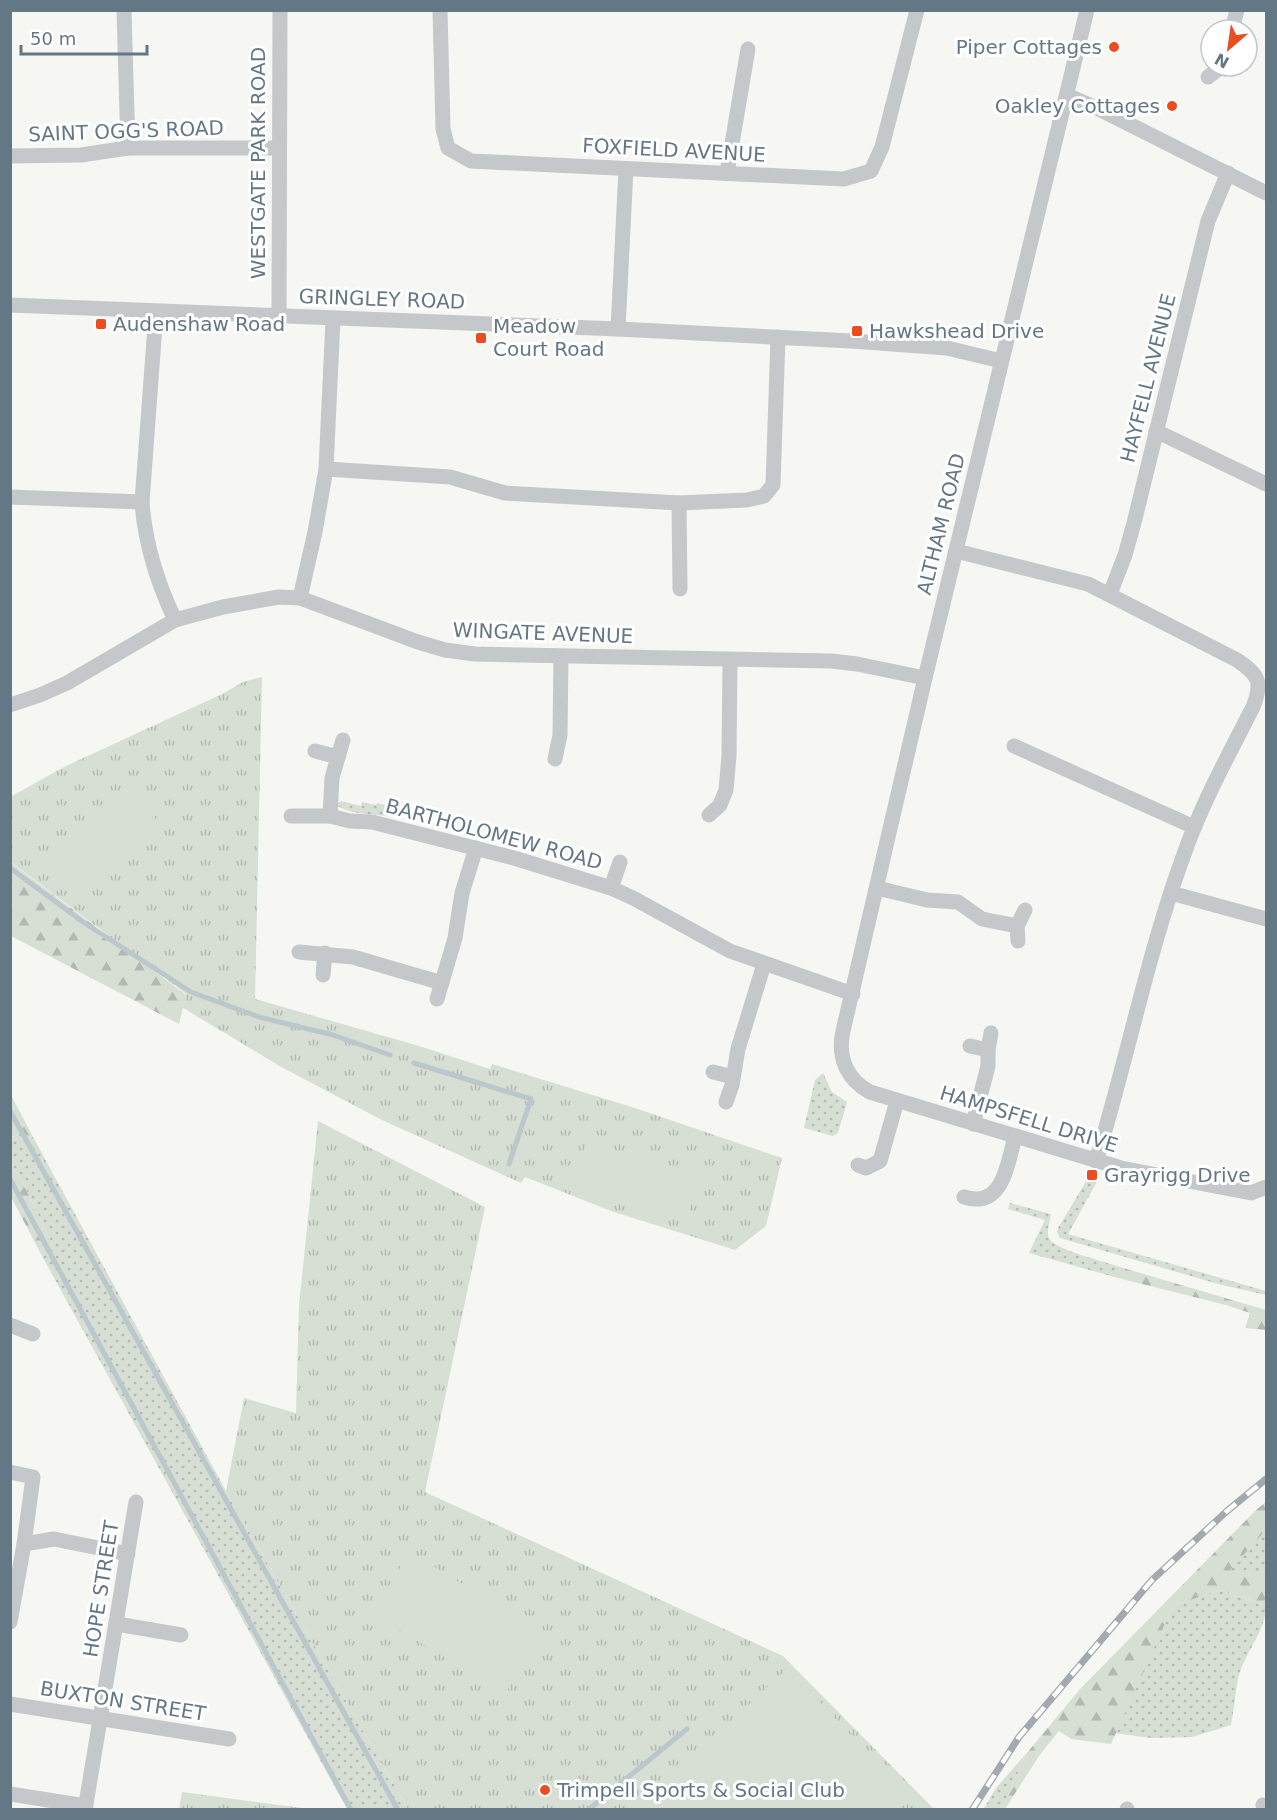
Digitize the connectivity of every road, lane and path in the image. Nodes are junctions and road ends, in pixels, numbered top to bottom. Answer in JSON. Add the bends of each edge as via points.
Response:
{"nodes":[{"id":1,"x":124,"y":10,"type":"edge"},
{"id":2,"x":280,"y":10,"type":"edge"},
{"id":3,"x":440,"y":10,"type":"edge"},
{"id":4,"x":917,"y":10,"type":"edge"},
{"id":5,"x":1087,"y":10,"type":"edge"},
{"id":6,"x":748,"y":49,"type":"dead end"},
{"id":7,"x":1067,"y":95,"type":"junction"},
{"id":8,"x":128,"y":148,"type":"junction"},
{"id":9,"x":279,"y":148,"type":"junction"},
{"id":10,"x":10,"y":156,"type":"edge"},
{"id":11,"x":626,"y":168,"type":"junction"},
{"id":12,"x":727,"y":173,"type":"junction"},
{"id":13,"x":1228,"y":173,"type":"junction"},
{"id":14,"x":1266,"y":193,"type":"edge"},
{"id":15,"x":10,"y":305,"type":"edge"},
{"id":16,"x":156,"y":312,"type":"junction"},
{"id":17,"x":279,"y":316,"type":"junction"},
{"id":18,"x":333,"y":319,"type":"junction"},
{"id":19,"x":618,"y":329,"type":"junction"},
{"id":20,"x":778,"y":337,"type":"junction"},
{"id":21,"x":1001,"y":361,"type":"junction"},
{"id":22,"x":1156,"y":431,"type":"junction"},
{"id":23,"x":326,"y":469,"type":"junction"},
{"id":24,"x":1266,"y":484,"type":"edge"},
{"id":25,"x":10,"y":497,"type":"edge"},
{"id":26,"x":142,"y":502,"type":"junction"},
{"id":27,"x":680,"y":503,"type":"junction"},
{"id":28,"x":956,"y":551,"type":"junction"},
{"id":29,"x":680,"y":589,"type":"dead end"},
{"id":30,"x":1110,"y":594,"type":"junction"},
{"id":31,"x":300,"y":598,"type":"junction"},
{"id":32,"x":175,"y":620,"type":"junction"},
{"id":33,"x":561,"y":657,"type":"junction"},
{"id":34,"x":730,"y":660,"type":"junction"},
{"id":35,"x":925,"y":678,"type":"junction"},
{"id":36,"x":10,"y":705,"type":"edge"},
{"id":37,"x":343,"y":740,"type":"dead end"},
{"id":38,"x":1014,"y":746,"type":"dead end"},
{"id":39,"x":315,"y":751,"type":"dead end"},
{"id":40,"x":338,"y":757,"type":"junction"},
{"id":41,"x":555,"y":759,"type":"dead end"},
{"id":42,"x":709,"y":815,"type":"dead end"},
{"id":43,"x":291,"y":816,"type":"dead end"},
{"id":44,"x":330,"y":816,"type":"junction"},
{"id":45,"x":1194,"y":827,"type":"junction"},
{"id":46,"x":476,"y":848,"type":"junction"},
{"id":47,"x":620,"y":862,"type":"dead end"},
{"id":48,"x":612,"y":888,"type":"junction"},
{"id":49,"x":877,"y":888,"type":"junction"},
{"id":50,"x":1171,"y":893,"type":"junction"},
{"id":51,"x":1026,"y":910,"type":"dead end"},
{"id":52,"x":1266,"y":919,"type":"edge"},
{"id":53,"x":1017,"y":926,"type":"junction"},
{"id":54,"x":1018,"y":941,"type":"dead end"},
{"id":55,"x":299,"y":952,"type":"dead end"},
{"id":56,"x":325,"y":953,"type":"junction"},
{"id":57,"x":764,"y":964,"type":"junction"},
{"id":58,"x":323,"y":975,"type":"dead end"},
{"id":59,"x":441,"y":983,"type":"junction"},
{"id":60,"x":853,"y":994,"type":"junction"},
{"id":61,"x":436,"y":999,"type":"dead end"},
{"id":62,"x":991,"y":1033,"type":"dead end"},
{"id":63,"x":970,"y":1046,"type":"dead end"},
{"id":64,"x":841,"y":1049,"type":"joint"},
{"id":65,"x":988,"y":1050,"type":"junction"},
{"id":66,"x":713,"y":1072,"type":"dead end"},
{"id":67,"x":733,"y":1077,"type":"junction"},
{"id":68,"x":897,"y":1101,"type":"junction"},
{"id":69,"x":726,"y":1102,"type":"dead end"},
{"id":70,"x":973,"y":1124,"type":"junction"},
{"id":71,"x":1015,"y":1137,"type":"junction"},
{"id":72,"x":1096,"y":1161,"type":"junction"},
{"id":73,"x":858,"y":1165,"type":"dead end"},
{"id":74,"x":1266,"y":1187,"type":"edge"},
{"id":75,"x":964,"y":1197,"type":"dead end"},
{"id":76,"x":10,"y":1325,"type":"edge"},
{"id":77,"x":33,"y":1334,"type":"dead end"},
{"id":78,"x":10,"y":1472,"type":"edge"},
{"id":79,"x":136,"y":1502,"type":"dead end"},
{"id":80,"x":24,"y":1544,"type":"junction"},
{"id":81,"x":128,"y":1554,"type":"junction"},
{"id":82,"x":10,"y":1622,"type":"edge"},
{"id":83,"x":117,"y":1624,"type":"junction"},
{"id":84,"x":181,"y":1635,"type":"dead end"},
{"id":85,"x":10,"y":1704,"type":"edge"},
{"id":86,"x":100,"y":1718,"type":"junction"},
{"id":87,"x":229,"y":1739,"type":"dead end"},
{"id":88,"x":10,"y":1794,"type":"edge"},
{"id":89,"x":86,"y":1808,"type":"edge"}],
"edges":[{"from":1,"to":8,"type":"street"},
{"from":2,"to":9,"type":"street","name":"WESTGATE PARK ROAD"},
{"from":3,"to":11,"type":"street","name":"FOXFIELD AVENUE","via":[[443,129],[448,148],[471,161]]},
{"from":4,"to":12,"type":"street","name":"FOXFIELD AVENUE","via":[[882,147],[872,171],[844,179]]},
{"from":5,"to":7,"type":"street","name":"ALTHAM ROAD"},
{"from":6,"to":12,"type":"street"},
{"from":7,"to":13,"type":"street"},
{"from":7,"to":21,"type":"street","name":"ALTHAM ROAD"},
{"from":8,"to":9,"type":"street","name":"SAINT OGG'S ROAD"},
{"from":8,"to":10,"type":"street","name":"SAINT OGG'S ROAD","via":[[81,155]]},
{"from":9,"to":17,"type":"street","name":"WESTGATE PARK ROAD"},
{"from":11,"to":12,"type":"street","name":"FOXFIELD AVENUE"},
{"from":11,"to":19,"type":"street"},
{"from":13,"to":14,"type":"street"},
{"from":13,"to":22,"type":"street","name":"HAYFELL AVENUE","via":[[1208,221]]},
{"from":15,"to":16,"type":"street","name":"GRINGLEY ROAD"},
{"from":16,"to":17,"type":"street","name":"GRINGLEY ROAD"},
{"from":16,"to":26,"type":"street"},
{"from":17,"to":18,"type":"street","name":"GRINGLEY ROAD"},
{"from":18,"to":19,"type":"street","name":"GRINGLEY ROAD"},
{"from":18,"to":23,"type":"street"},
{"from":19,"to":20,"type":"street","name":"GRINGLEY ROAD"},
{"from":20,"to":21,"type":"street","name":"GRINGLEY ROAD","via":[[947,348]]},
{"from":20,"to":27,"type":"street","via":[[773,485],[764,496],[747,500]]},
{"from":21,"to":28,"type":"street","name":"ALTHAM ROAD"},
{"from":22,"to":24,"type":"street"},
{"from":22,"to":30,"type":"street","name":"HAYFELL AVENUE","via":[[1125,555]]},
{"from":23,"to":27,"type":"street","via":[[450,477],[505,493]]},
{"from":23,"to":31,"type":"street"},
{"from":25,"to":26,"type":"street"},
{"from":26,"to":32,"type":"street","via":[[150,557]]},
{"from":27,"to":29,"type":"street"},
{"from":28,"to":30,"type":"street","via":[[1067,578]]},
{"from":28,"to":35,"type":"street","name":"ALTHAM ROAD"},
{"from":30,"to":45,"type":"street","via":[[1237,660],[1252,670],[1259,682],[1253,707]]},
{"from":31,"to":32,"type":"street","name":"WINGATE AVENUE","via":[[258,599]]},
{"from":31,"to":33,"type":"street","name":"WINGATE AVENUE","via":[[445,651]]},
{"from":32,"to":36,"type":"street","name":"WINGATE AVENUE","via":[[67,682]]},
{"from":33,"to":34,"type":"street","name":"WINGATE AVENUE"},
{"from":33,"to":41,"type":"street","via":[[560,735]]},
{"from":34,"to":35,"type":"street","name":"WINGATE AVENUE","via":[[857,664]]},
{"from":34,"to":42,"type":"street","via":[[726,790],[720,805]]},
{"from":35,"to":49,"type":"street","name":"ALTHAM ROAD"},
{"from":37,"to":40,"type":"street"},
{"from":38,"to":45,"type":"street"},
{"from":39,"to":40,"type":"street"},
{"from":40,"to":44,"type":"street","via":[[332,778]]},
{"from":43,"to":44,"type":"street","name":"BARTHOLOMEW ROAD"},
{"from":44,"to":46,"type":"street","name":"BARTHOLOMEW ROAD","via":[[393,826]]},
{"from":45,"to":50,"type":"street"},
{"from":46,"to":48,"type":"street","name":"BARTHOLOMEW ROAD"},
{"from":46,"to":59,"type":"street"},
{"from":47,"to":48,"type":"street","name":"BARTHOLOMEW ROAD"},
{"from":48,"to":57,"type":"street","name":"BARTHOLOMEW ROAD","via":[[705,939]]},
{"from":49,"to":53,"type":"street","via":[[927,900],[958,902],[982,919]]},
{"from":49,"to":60,"type":"street","name":"ALTHAM ROAD"},
{"from":50,"to":52,"type":"street"},
{"from":50,"to":72,"type":"street"},
{"from":51,"to":53,"type":"street"},
{"from":53,"to":54,"type":"street"},
{"from":55,"to":56,"type":"street"},
{"from":56,"to":58,"type":"street"},
{"from":56,"to":59,"type":"street","via":[[353,957]]},
{"from":57,"to":60,"type":"street","name":"BARTHOLOMEW ROAD"},
{"from":57,"to":67,"type":"street"},
{"from":59,"to":61,"type":"street"},
{"from":60,"to":64,"type":"street","name":"ALTHAM ROAD"},
{"from":62,"to":65,"type":"street"},
{"from":63,"to":65,"type":"street"},
{"from":64,"to":68,"type":"street","name":"HAMPSFELL DRIVE","via":[[843,1064],[860,1087]]},
{"from":65,"to":70,"type":"street","via":[[988,1066]]},
{"from":66,"to":67,"type":"street"},
{"from":67,"to":69,"type":"street"},
{"from":68,"to":70,"type":"street","name":"HAMPSFELL DRIVE"},
{"from":68,"to":73,"type":"street","via":[[879,1161],[866,1168]]},
{"from":70,"to":71,"type":"street","name":"HAMPSFELL DRIVE"},
{"from":71,"to":72,"type":"street","name":"HAMPSFELL DRIVE"},
{"from":71,"to":75,"type":"street","via":[[999,1188],[985,1200]]},
{"from":72,"to":74,"type":"street","name":"HAMPSFELL DRIVE","via":[[1251,1193]]},
{"from":76,"to":77,"type":"street"},
{"from":78,"to":80,"type":"street","via":[[33,1476]]},
{"from":79,"to":81,"type":"street","name":"HOPE STREET"},
{"from":80,"to":81,"type":"street","via":[[54,1539]]},
{"from":80,"to":82,"type":"street"},
{"from":81,"to":83,"type":"street","name":"HOPE STREET"},
{"from":83,"to":84,"type":"street"},
{"from":83,"to":86,"type":"street","name":"HOPE STREET"},
{"from":85,"to":86,"type":"street","name":"BUXTON STREET"},
{"from":86,"to":87,"type":"street","name":"BUXTON STREET"},
{"from":86,"to":89,"type":"street","name":"HOPE STREET"},
{"from":88,"to":89,"type":"street"}]}
